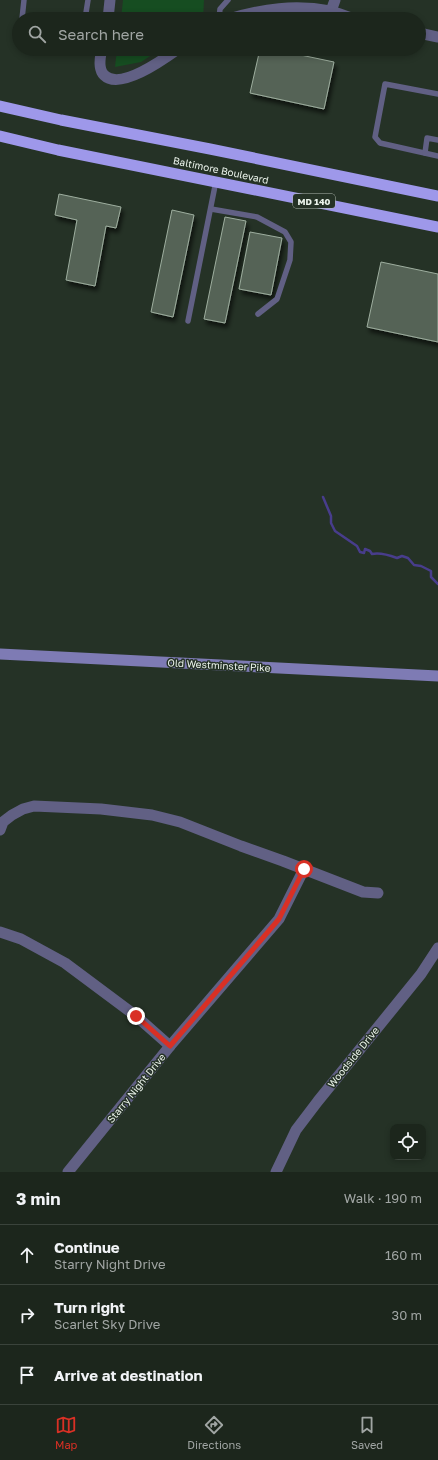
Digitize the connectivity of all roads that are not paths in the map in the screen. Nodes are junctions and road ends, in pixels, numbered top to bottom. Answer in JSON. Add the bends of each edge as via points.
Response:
{"nodes":[{"id":1,"x":24,"y":0,"type":"edge"},
{"id":2,"x":88,"y":0,"type":"edge"},
{"id":3,"x":110,"y":0,"type":"edge"},
{"id":4,"x":228,"y":0,"type":"edge"},
{"id":5,"x":335,"y":0,"type":"edge"},
{"id":6,"x":332,"y":11,"type":"joint"},
{"id":7,"x":23,"y":12,"type":"edge"},
{"id":8,"x":86,"y":12,"type":"edge"},
{"id":9,"x":109,"y":12,"type":"edge"},
{"id":10,"x":220,"y":12,"type":"edge"},
{"id":11,"x":254,"y":12,"type":"edge"},
{"id":12,"x":426,"y":34,"type":"edge"},
{"id":13,"x":438,"y":37,"type":"edge"},
{"id":14,"x":101,"y":56,"type":"edge"},
{"id":15,"x":169,"y":56,"type":"edge"},
{"id":16,"x":438,"y":94,"type":"edge"},
{"id":17,"x":0,"y":106,"type":"edge"},
{"id":18,"x":0,"y":136,"type":"edge"},
{"id":19,"x":438,"y":140,"type":"edge"},
{"id":20,"x":425,"y":153,"type":"junction"},
{"id":21,"x":438,"y":156,"type":"edge"},
{"id":22,"x":216,"y":181,"type":"junction"},
{"id":23,"x":438,"y":196,"type":"edge"},
{"id":24,"x":211,"y":209,"type":"junction"},
{"id":25,"x":438,"y":227,"type":"edge"},
{"id":26,"x":258,"y":314,"type":"dead end"},
{"id":27,"x":188,"y":322,"type":"dead end"},
{"id":28,"x":0,"y":654,"type":"edge"},
{"id":29,"x":438,"y":676,"type":"edge"},
{"id":30,"x":0,"y":830,"type":"edge"},
{"id":31,"x":304,"y":869,"type":"junction"},
{"id":32,"x":378,"y":893,"type":"dead end"},
{"id":33,"x":0,"y":932,"type":"edge"},
{"id":34,"x":438,"y":948,"type":"edge"},
{"id":35,"x":170,"y":1046,"type":"junction"},
{"id":36,"x":68,"y":1172,"type":"edge"},
{"id":37,"x":276,"y":1172,"type":"edge"}],
"edges":[{"from":1,"to":7,"type":"lane"},
{"from":2,"to":8,"type":"lane"},
{"from":3,"to":9,"type":"street"},
{"from":4,"to":10,"type":"lane"},
{"from":5,"to":6,"type":"street"},
{"from":6,"to":11,"type":"street","via":[[291,7]]},
{"from":12,"to":13,"type":"street"},
{"from":14,"to":15,"type":"street","via":[[102,74],[108,79],[115,80],[136,75]]},
{"from":16,"to":20,"type":"lane","via":[[385,84],[375,137],[380,143]]},
{"from":17,"to":23,"type":"highway","name":"Baltimore Boulevard"},
{"from":18,"to":22,"type":"highway","name":"Baltimore Boulevard","number":"MD 140"},
{"from":19,"to":20,"type":"lane","via":[[427,138]]},
{"from":20,"to":21,"type":"lane"},
{"from":22,"to":24,"type":"lane"},
{"from":22,"to":25,"type":"highway","name":"Baltimore Boulevard","number":"MD 140"},
{"from":24,"to":26,"type":"lane","via":[[257,217],[285,232],[291,242],[290,260],[278,299]]},
{"from":24,"to":27,"type":"lane"},
{"from":28,"to":29,"type":"main road","name":"Old Westminster Pike"},
{"from":30,"to":31,"type":"street","via":[[3,822],[12,815],[34,806],[100,809],[152,815],[180,822]]},
{"from":31,"to":32,"type":"street","via":[[363,892]]},
{"from":31,"to":35,"type":"street","name":"Starry Night Drive","via":[[279,919]]},
{"from":33,"to":35,"type":"street","via":[[21,939],[65,963],[136,1016]]},
{"from":34,"to":37,"type":"street","name":"Woodside Drive","via":[[421,974],[296,1130]]},
{"from":35,"to":36,"type":"street","name":"Starry Night Drive"}]}
